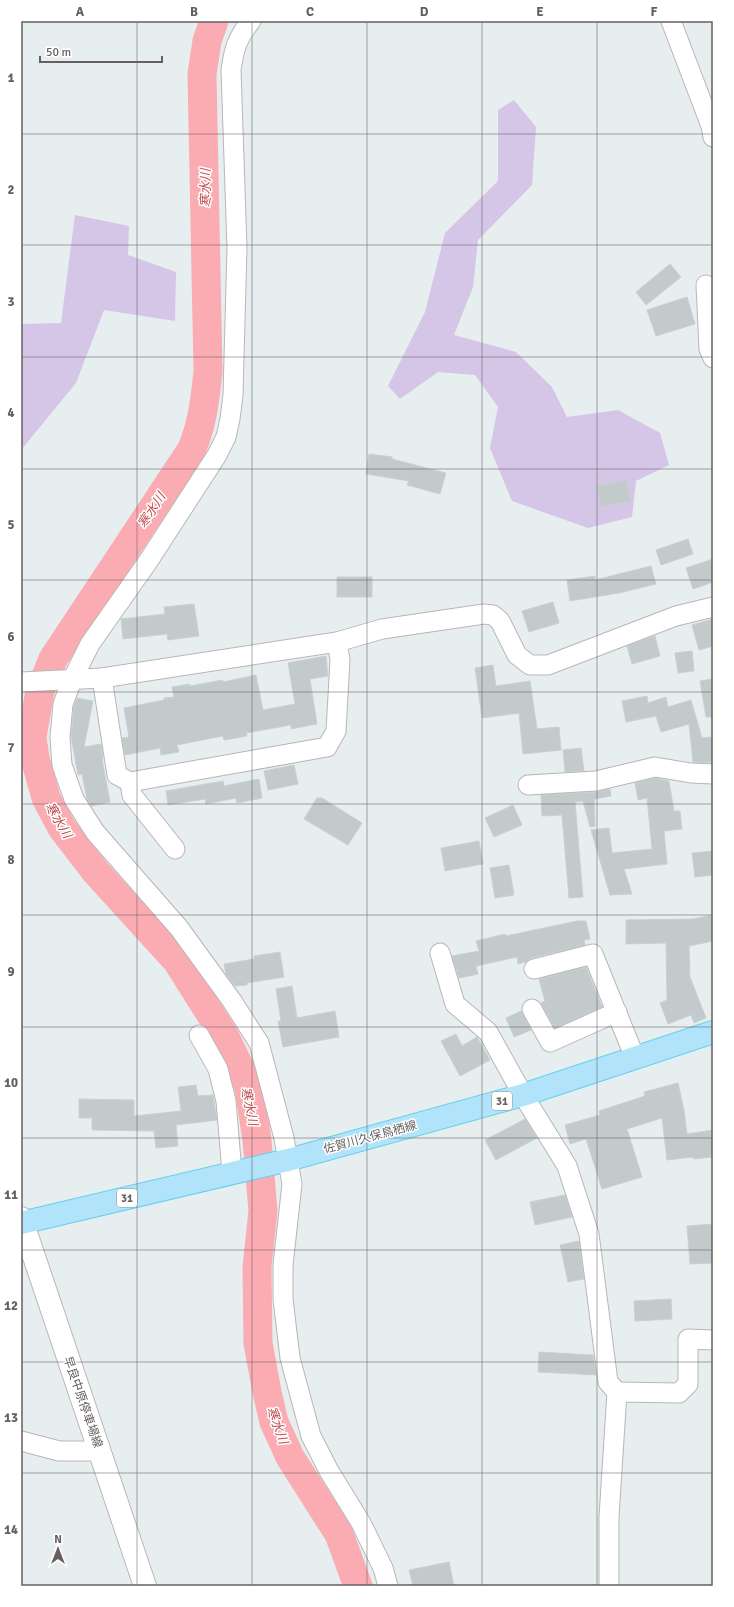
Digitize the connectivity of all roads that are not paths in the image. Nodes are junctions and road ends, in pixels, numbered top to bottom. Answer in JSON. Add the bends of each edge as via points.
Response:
{"nodes":[{"id":1,"x":251,"y":21,"type":"edge"},
{"id":2,"x":671,"y":21,"type":"edge"},
{"id":3,"x":713,"y":137,"type":"edge"},
{"id":4,"x":706,"y":285,"type":"dead end"},
{"id":5,"x":713,"y":358,"type":"edge"},
{"id":6,"x":713,"y":607,"type":"edge"},
{"id":7,"x":337,"y":642,"type":"junction"},
{"id":8,"x":102,"y":678,"type":"junction"},
{"id":9,"x":72,"y":680,"type":"junction"},
{"id":10,"x":21,"y":682,"type":"edge"},
{"id":11,"x":713,"y":774,"type":"edge"},
{"id":12,"x":130,"y":782,"type":"junction"},
{"id":13,"x":528,"y":786,"type":"dead end"},
{"id":14,"x":175,"y":849,"type":"dead end"},
{"id":15,"x":440,"y":953,"type":"dead end"},
{"id":16,"x":534,"y":970,"type":"dead end"},
{"id":17,"x":532,"y":1010,"type":"dead end"},
{"id":18,"x":616,"y":1012,"type":"junction"},
{"id":19,"x":713,"y":1032,"type":"edge"},
{"id":20,"x":199,"y":1035,"type":"dead end"},
{"id":21,"x":635,"y":1058,"type":"junction"},
{"id":22,"x":523,"y":1095,"type":"junction"},
{"id":23,"x":288,"y":1160,"type":"junction"},
{"id":24,"x":232,"y":1173,"type":"junction"},
{"id":25,"x":22,"y":1221,"type":"edge"},
{"id":26,"x":713,"y":1340,"type":"edge"},
{"id":27,"x":617,"y":1392,"type":"junction"},
{"id":28,"x":21,"y":1441,"type":"edge"},
{"id":29,"x":100,"y":1451,"type":"junction"},
{"id":30,"x":145,"y":1586,"type":"edge"},
{"id":31,"x":388,"y":1586,"type":"edge"},
{"id":32,"x":609,"y":1586,"type":"edge"}],
"edges":[{"from":1,"to":9,"type":"street","via":[[239,37],[231,70],[237,248],[233,395],[226,437],[192,496],[90,644]]},
{"from":2,"to":3,"type":"street"},
{"from":4,"to":5,"type":"street","via":[[710,348]]},
{"from":6,"to":7,"type":"street","via":[[676,616],[548,665],[530,665],[517,655],[500,621],[493,615],[484,614],[382,629]]},
{"from":7,"to":8,"type":"street"},
{"from":7,"to":12,"type":"street","via":[[340,660],[336,731],[327,747]]},
{"from":8,"to":9,"type":"street"},
{"from":8,"to":12,"type":"street","via":[[118,775]]},
{"from":9,"to":10,"type":"street"},
{"from":9,"to":23,"type":"street","via":[[63,704],[60,737],[62,765],[74,799],[96,832],[179,928],[259,1043]]},
{"from":11,"to":13,"type":"street","via":[[655,767],[596,781]]},
{"from":12,"to":14,"type":"street","via":[[132,795]]},
{"from":15,"to":22,"type":"street","via":[[455,1004],[488,1032]]},
{"from":16,"to":18,"type":"street","via":[[593,954]]},
{"from":17,"to":18,"type":"street","via":[[550,1042]]},
{"from":18,"to":21,"type":"street"},
{"from":19,"to":21,"type":"main road","name":"佐賀川久保鳥栖線","number":"31"},
{"from":20,"to":24,"type":"street","via":[[218,1069],[226,1101]]},
{"from":21,"to":22,"type":"main road","name":"佐賀川久保鳥栖線","number":"31"},
{"from":22,"to":23,"type":"main road","name":"佐賀川久保鳥栖線","number":"31"},
{"from":22,"to":27,"type":"street","via":[[567,1166],[589,1234],[608,1382]]},
{"from":23,"to":24,"type":"main road","name":"佐賀川久保鳥栖線","number":"31"},
{"from":23,"to":31,"type":"street","via":[[292,1184],[283,1265],[283,1299],[290,1358],[311,1436],[364,1529],[383,1568]]},
{"from":24,"to":25,"type":"main road","name":"佐賀川久保鳥栖線","number":"31"},
{"from":25,"to":29,"type":"main road","name":"早良中原停車場線"},
{"from":26,"to":27,"type":"street","via":[[688,1339],[688,1384],[679,1393]]},
{"from":27,"to":32,"type":"street","via":[[609,1517]]},
{"from":28,"to":29,"type":"street","via":[[59,1451]]},
{"from":29,"to":30,"type":"main road","name":"早良中原停車場線"}]}
